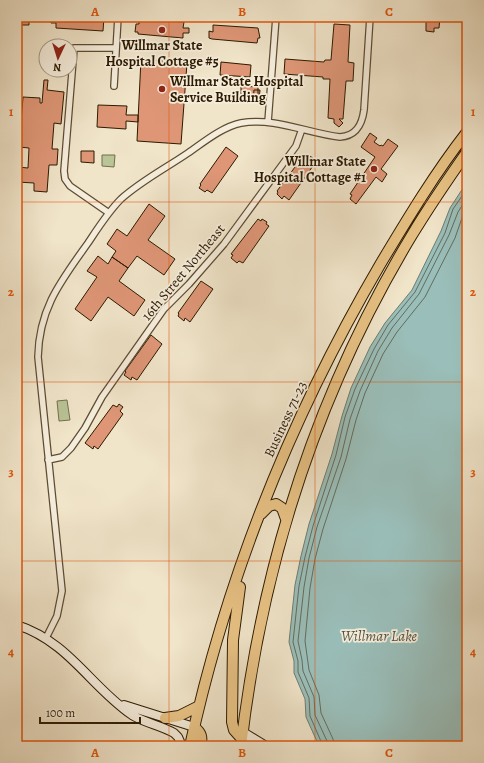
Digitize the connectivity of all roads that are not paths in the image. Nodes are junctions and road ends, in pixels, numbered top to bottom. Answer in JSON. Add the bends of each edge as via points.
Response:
{"nodes":[{"id":1,"x":118,"y":17,"type":"edge"},
{"id":2,"x":276,"y":17,"type":"edge"},
{"id":3,"x":370,"y":17,"type":"edge"},
{"id":4,"x":116,"y":48,"type":"junction"},
{"id":5,"x":114,"y":86,"type":"dead end"},
{"id":6,"x":268,"y":122,"type":"junction"},
{"id":7,"x":302,"y":129,"type":"junction"},
{"id":8,"x":467,"y":132,"type":"edge"},
{"id":9,"x":467,"y":152,"type":"edge"},
{"id":10,"x":109,"y":213,"type":"junction"},
{"id":11,"x":48,"y":460,"type":"junction"},
{"id":12,"x":259,"y":517,"type":"junction"},
{"id":13,"x":286,"y":519,"type":"junction"},
{"id":14,"x":251,"y":538,"type":"junction"},
{"id":15,"x":17,"y":625,"type":"edge"},
{"id":16,"x":46,"y":638,"type":"junction"},
{"id":17,"x":118,"y":703,"type":"junction"},
{"id":18,"x":199,"y":706,"type":"junction"},
{"id":19,"x":165,"y":718,"type":"junction"},
{"id":20,"x":194,"y":727,"type":"junction"},
{"id":21,"x":242,"y":739,"type":"edge"},
{"id":22,"x":182,"y":746,"type":"edge"},
{"id":23,"x":190,"y":746,"type":"edge"},
{"id":24,"x":201,"y":746,"type":"edge"},
{"id":25,"x":252,"y":746,"type":"edge"},
{"id":26,"x":266,"y":746,"type":"edge"}],
"edges":[{"from":1,"to":4,"type":"street"},
{"from":2,"to":6,"type":"street"},
{"from":3,"to":7,"type":"street","via":[[364,110],[360,127],[349,136],[340,137]]},
{"from":4,"to":5,"type":"street"},
{"from":4,"to":10,"type":"street","via":[[74,48],[64,171],[65,179],[70,186]]},
{"from":6,"to":7,"type":"street"},
{"from":6,"to":10,"type":"street","via":[[239,123],[223,130],[132,191]]},
{"from":7,"to":11,"type":"street","name":"16th Street Northeast","via":[[296,146],[234,231],[164,309],[102,397],[71,448],[62,457]]},
{"from":8,"to":12,"type":"highway","name":"Business 71-23","via":[[418,200],[346,326],[294,434]]},
{"from":9,"to":13,"type":"highway","via":[[411,236],[366,319],[316,430]]},
{"from":10,"to":11,"type":"street","via":[[55,290],[41,327],[38,366]]},
{"from":11,"to":16,"type":"street","via":[[62,591],[57,616]]},
{"from":12,"to":13,"type":"highway","via":[[266,508],[276,504],[282,508]]},
{"from":12,"to":14,"type":"highway","name":"Business 71-23"},
{"from":13,"to":21,"type":"highway","via":[[262,611]]},
{"from":14,"to":18,"type":"highway","name":"Business 71-23"},
{"from":14,"to":21,"type":"highway","via":[[239,590],[233,640],[232,722],[234,730]]},
{"from":15,"to":16,"type":"street"},
{"from":16,"to":17,"type":"street"},
{"from":17,"to":19,"type":"street"},
{"from":17,"to":22,"type":"street","via":[[139,719],[174,733]]},
{"from":18,"to":19,"type":"highway","via":[[179,716]]},
{"from":18,"to":20,"type":"highway","name":"Business 71-23"},
{"from":19,"to":20,"type":"street"},
{"from":20,"to":23,"type":"highway","name":"Business 71-23"},
{"from":20,"to":24,"type":"highway","via":[[200,732]]},
{"from":21,"to":25,"type":"street"},
{"from":21,"to":26,"type":"street"}]}
